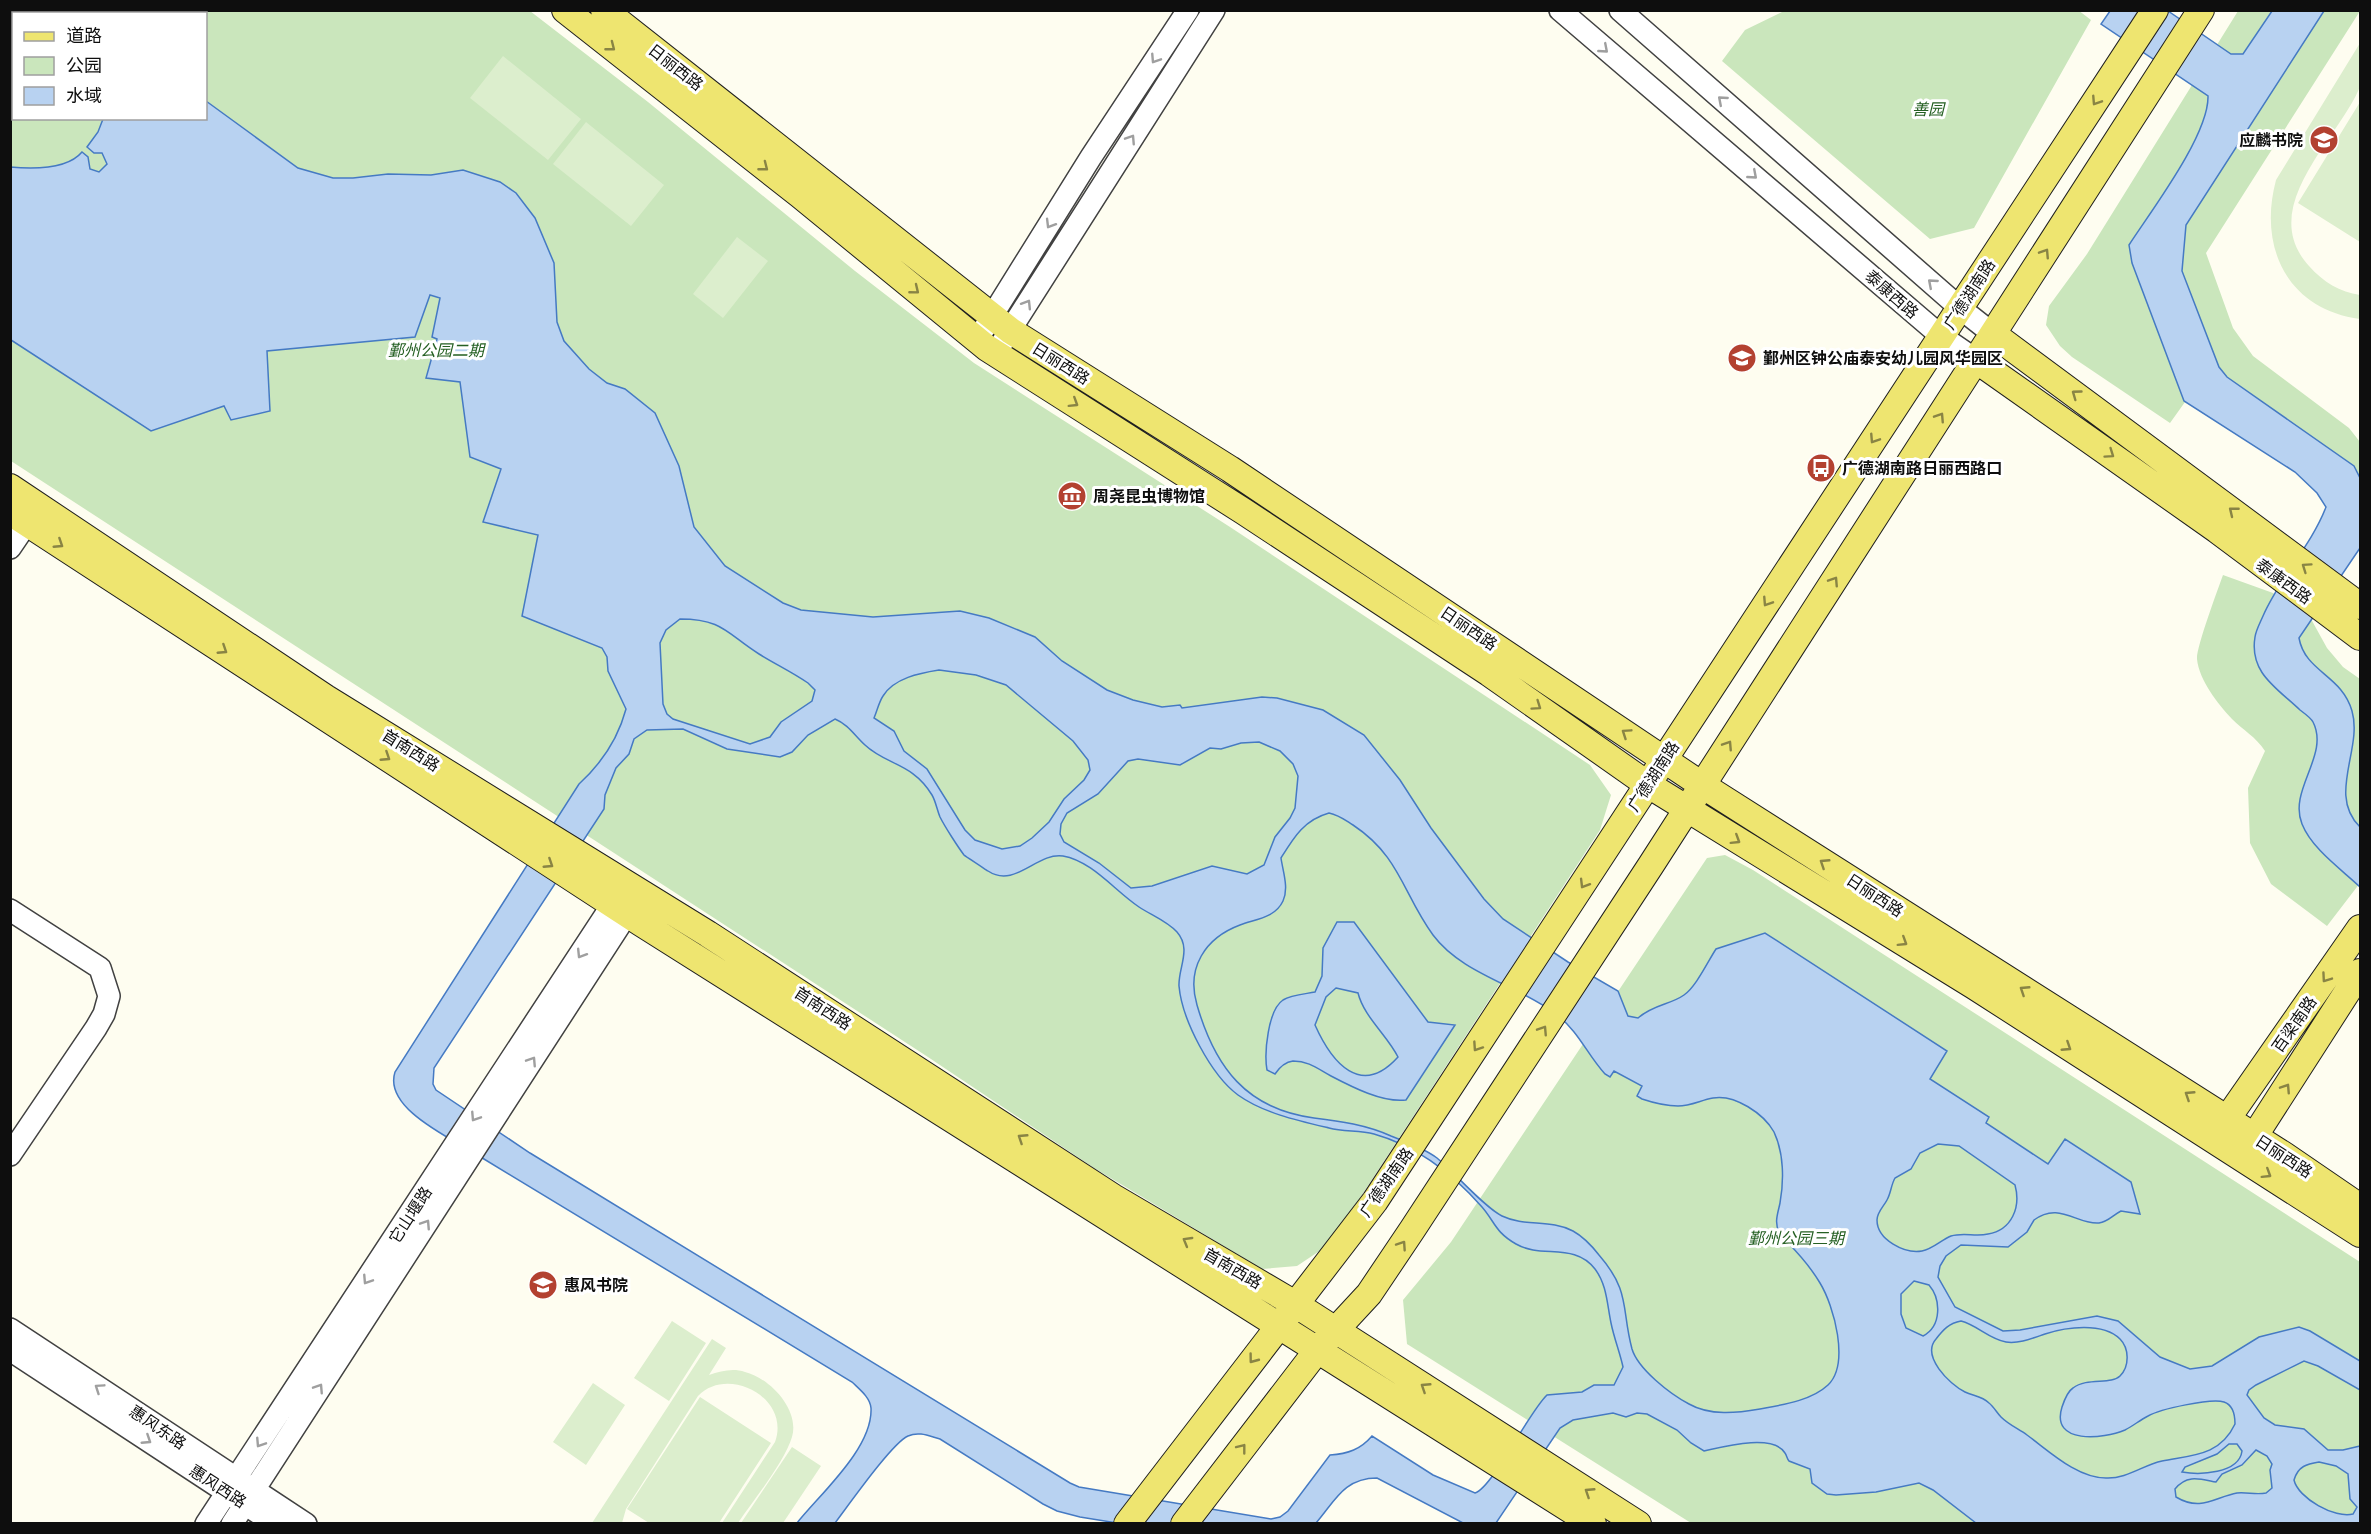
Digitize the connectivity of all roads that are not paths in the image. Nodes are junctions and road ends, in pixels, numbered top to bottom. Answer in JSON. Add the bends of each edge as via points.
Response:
{"nodes":[{"id":1,"x":565,"y":10,"type":"edge"},
{"id":2,"x":604,"y":10,"type":"edge"},
{"id":3,"x":1188,"y":10,"type":"edge"},
{"id":4,"x":1214,"y":10,"type":"edge"},
{"id":5,"x":1560,"y":10,"type":"edge"},
{"id":6,"x":1620,"y":10,"type":"edge"},
{"id":7,"x":2155,"y":10,"type":"edge"},
{"id":8,"x":2196,"y":18,"type":"edge"},
{"id":9,"x":1960,"y":308,"type":"junction"},
{"id":10,"x":1002,"y":324,"type":"junction"},
{"id":11,"x":1994,"y":334,"type":"junction"},
{"id":12,"x":1941,"y":336,"type":"junction"},
{"id":13,"x":986,"y":346,"type":"junction"},
{"id":14,"x":1977,"y":360,"type":"junction"},
{"id":15,"x":10,"y":487,"type":"edge"},
{"id":16,"x":19,"y":517,"type":"edge"},
{"id":17,"x":10,"y":548,"type":"edge"},
{"id":18,"x":2272,"y":558,"type":"junction"},
{"id":19,"x":2326,"y":596,"type":"junction"},
{"id":20,"x":2361,"y":606,"type":"edge"},
{"id":21,"x":2361,"y":637,"type":"edge"},
{"id":22,"x":1664,"y":758,"type":"junction"},
{"id":23,"x":1647,"y":784,"type":"junction"},
{"id":24,"x":1702,"y":785,"type":"junction"},
{"id":25,"x":1687,"y":810,"type":"junction"},
{"id":26,"x":10,"y":910,"type":"edge"},
{"id":27,"x":620,"y":910,"type":"junction"},
{"id":28,"x":2360,"y":929,"type":"edge"},
{"id":29,"x":2361,"y":972,"type":"edge"},
{"id":30,"x":2220,"y":1130,"type":"junction"},
{"id":31,"x":2248,"y":1147,"type":"junction"},
{"id":32,"x":10,"y":1155,"type":"edge"},
{"id":33,"x":2361,"y":1208,"type":"edge"},
{"id":34,"x":2361,"y":1234,"type":"edge"},
{"id":35,"x":1295,"y":1304,"type":"junction"},
{"id":36,"x":1280,"y":1324,"type":"junction"},
{"id":37,"x":10,"y":1329,"type":"edge"},
{"id":38,"x":1327,"y":1339,"type":"junction"},
{"id":39,"x":10,"y":1350,"type":"edge"},
{"id":40,"x":240,"y":1491,"type":"junction"},
{"id":41,"x":206,"y":1524,"type":"edge"},
{"id":42,"x":232,"y":1524,"type":"edge"},
{"id":43,"x":275,"y":1524,"type":"edge"},
{"id":44,"x":306,"y":1524,"type":"edge"},
{"id":45,"x":1127,"y":1524,"type":"edge"},
{"id":46,"x":1184,"y":1524,"type":"edge"},
{"id":47,"x":1593,"y":1524,"type":"edge"},
{"id":48,"x":1638,"y":1524,"type":"edge"}],
"edges":[{"from":1,"to":13,"type":"main road","name":"日丽西路","one_way":true},
{"from":2,"to":10,"type":"main road","name":"日丽西路"},
{"from":3,"to":10,"type":"street","one_way":true,"via":[[1091,157]]},
{"from":10,"to":4,"type":"street","one_way":true},
{"from":5,"to":12,"type":"street","name":"泰康西路","one_way":true},
{"from":9,"to":6,"type":"street","name":"泰康西路","one_way":true},
{"from":7,"to":9,"type":"main road","name":"广德湖南路","one_way":true},
{"from":11,"to":8,"type":"main road","one_way":true},
{"from":9,"to":11,"type":"street","name":"泰康西路"},
{"from":9,"to":12,"type":"main road","name":"广德湖南路"},
{"from":10,"to":13,"type":"street"},
{"from":22,"to":10,"type":"main road","name":"日丽西路","one_way":true,"via":[[1230,469]]},
{"from":11,"to":14,"type":"main road"},
{"from":18,"to":11,"type":"main road","name":"泰康西路","one_way":true,"via":[[2200,485]]},
{"from":12,"to":14,"type":"street","name":"泰康西路"},
{"from":12,"to":22,"type":"main road","name":"广德湖南路","one_way":true},
{"from":13,"to":23,"type":"main road","name":"日丽西路","one_way":true,"via":[[1489,673]]},
{"from":14,"to":18,"type":"main road","name":"泰康西路","one_way":true,"via":[[2217,530]]},
{"from":24,"to":14,"type":"main road","one_way":true},
{"from":35,"to":15,"type":"main road","name":"首南西路","one_way":true,"via":[[1113,1197],[708,934],[326,698]]},
{"from":16,"to":17,"type":"street"},
{"from":16,"to":27,"type":"main road","name":"首南西路","one_way":true},
{"from":18,"to":19,"type":"main road","name":"泰康西路"},
{"from":19,"to":20,"type":"main road","name":"泰康西路"},
{"from":19,"to":21,"type":"main road","name":"泰康西路"},
{"from":22,"to":23,"type":"main road","name":"广德湖南路"},
{"from":22,"to":24,"type":"main road","name":"日丽西路"},
{"from":23,"to":25,"type":"main road","name":"日丽西路"},
{"from":23,"to":35,"type":"main road","name":"广德湖南路","one_way":true,"via":[[1573,903],[1375,1201]]},
{"from":24,"to":25,"type":"main road"},
{"from":30,"to":24,"type":"main road","name":"日丽西路","one_way":true},
{"from":25,"to":30,"type":"main road","name":"日丽西路","one_way":true,"via":[[1974,986]]},
{"from":38,"to":25,"type":"main road","one_way":true,"via":[[1369,1294]]},
{"from":26,"to":32,"type":"street","via":[[100,968],[109,996],[96,1028]]},
{"from":27,"to":36,"type":"main road","name":"首南西路"},
{"from":27,"to":40,"type":"street","name":"它山堰路"},
{"from":28,"to":30,"type":"main road","name":"百梁南路","one_way":true},
{"from":31,"to":29,"type":"main road","name":"百梁南路","one_way":true},
{"from":30,"to":31,"type":"main road","name":"日丽西路"},
{"from":31,"to":33,"type":"main road","name":"日丽西路"},
{"from":31,"to":34,"type":"main road","name":"日丽西路","one_way":true},
{"from":35,"to":36,"type":"main road","name":"广德湖南路"},
{"from":35,"to":38,"type":"main road","name":"首南西路"},
{"from":36,"to":38,"type":"main road","name":"首南西路"},
{"from":36,"to":45,"type":"main road","name":"广德湖南路","one_way":true},
{"from":40,"to":37,"type":"street","name":"惠风东路","one_way":true},
{"from":46,"to":38,"type":"main road","one_way":true},
{"from":38,"to":47,"type":"main road","name":"首南西路"},
{"from":48,"to":38,"type":"main road","name":"首南西路","one_way":true},
{"from":39,"to":40,"type":"street","name":"惠风西路","one_way":true},
{"from":40,"to":41,"type":"street","name":"它山堰路"},
{"from":40,"to":42,"type":"street","name":"它山堰路"},
{"from":40,"to":43,"type":"street","name":"惠风西路"},
{"from":40,"to":44,"type":"street","name":"惠风东路"}]}
